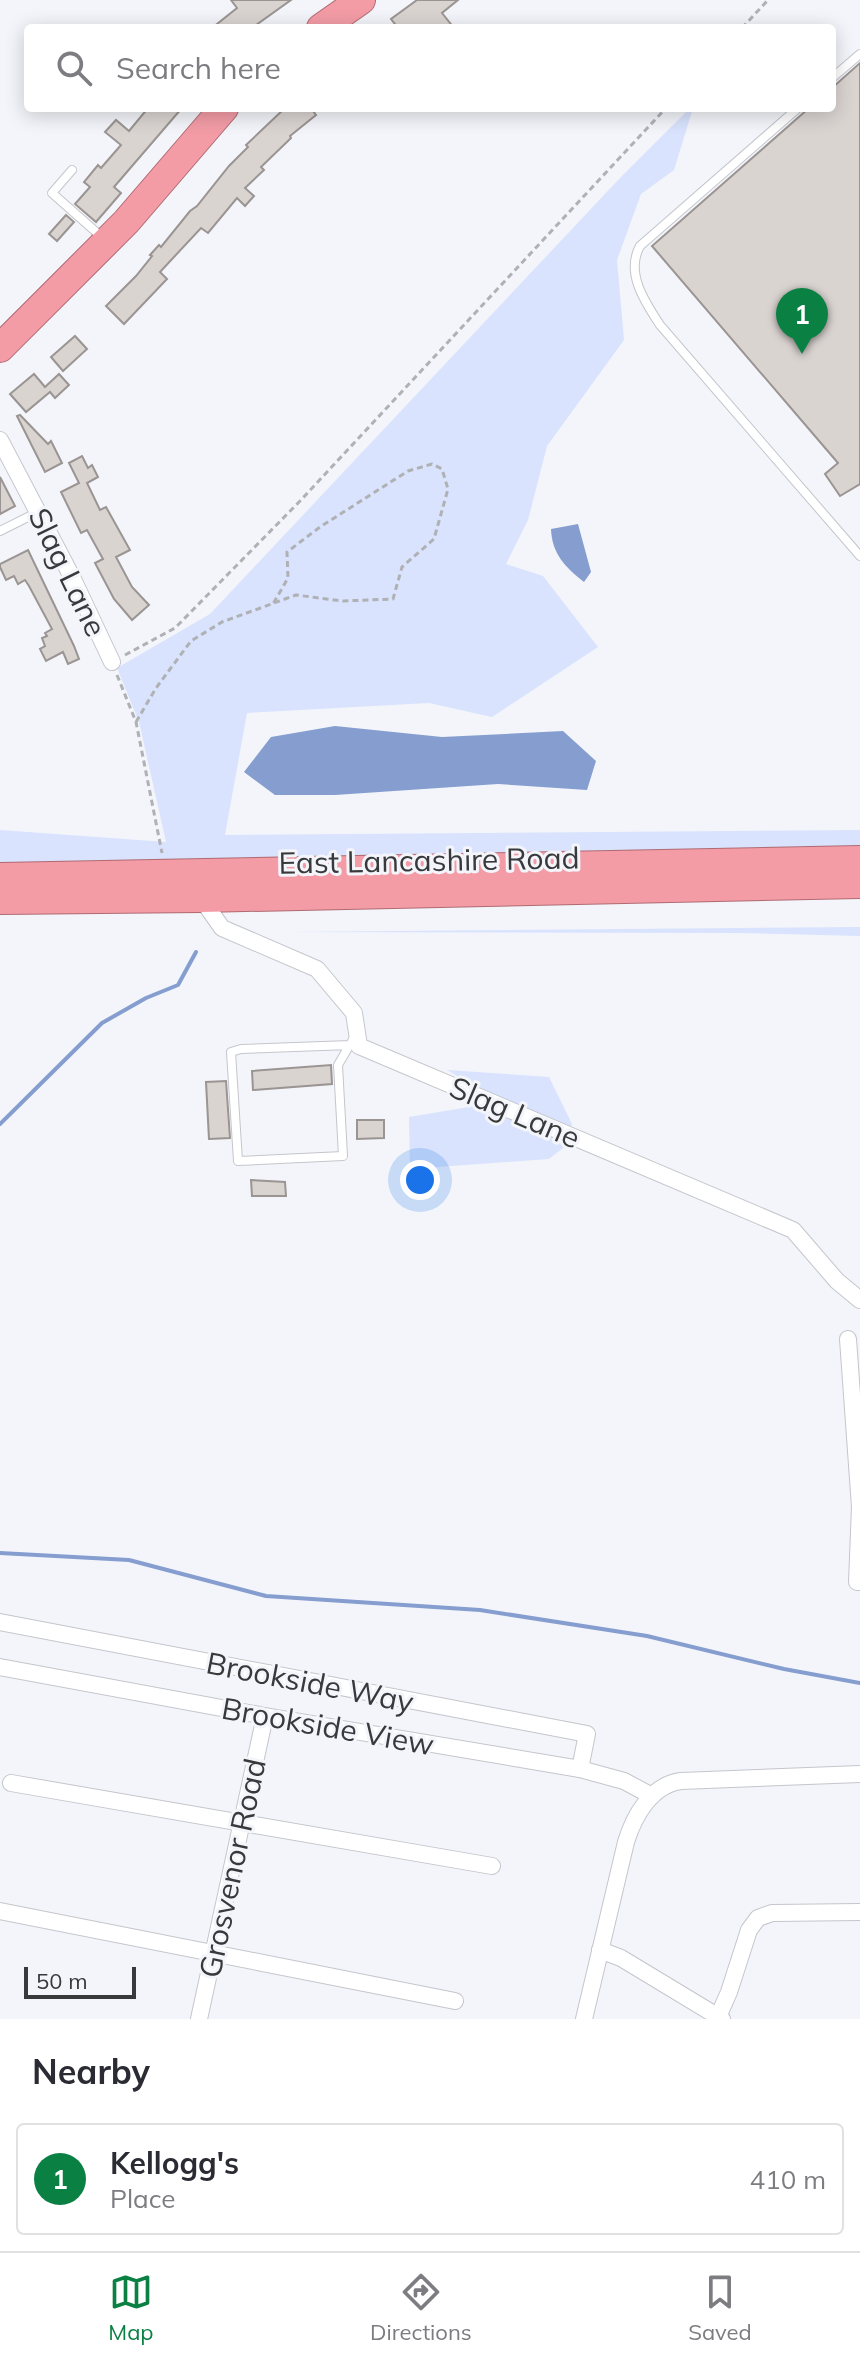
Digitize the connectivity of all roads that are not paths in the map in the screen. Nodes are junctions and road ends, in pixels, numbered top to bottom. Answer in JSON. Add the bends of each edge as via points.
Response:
{"nodes":[{"id":1,"x":361,"y":0,"type":"edge"},
{"id":2,"x":327,"y":24,"type":"edge"},
{"id":3,"x":860,"y":54,"type":"edge"},
{"id":4,"x":836,"y":75,"type":"edge"},
{"id":5,"x":221,"y":112,"type":"edge"},
{"id":6,"x":793,"y":112,"type":"edge"},
{"id":7,"x":72,"y":170,"type":"dead end"},
{"id":8,"x":108,"y":242,"type":"junction"},
{"id":9,"x":0,"y":348,"type":"edge"},
{"id":10,"x":0,"y":440,"type":"edge"},
{"id":11,"x":38,"y":512,"type":"junction"},
{"id":12,"x":0,"y":531,"type":"edge"},
{"id":13,"x":860,"y":556,"type":"edge"},
{"id":14,"x":112,"y":662,"type":"road end"},
{"id":15,"x":860,"y":860,"type":"edge"},
{"id":16,"x":0,"y":877,"type":"edge"},
{"id":17,"x":860,"y":884,"type":"edge"},
{"id":18,"x":183,"y":886,"type":"junction"},
{"id":19,"x":0,"y":900,"type":"edge"},
{"id":20,"x":354,"y":1039,"type":"junction"},
{"id":21,"x":860,"y":1300,"type":"edge"},
{"id":22,"x":848,"y":1339,"type":"dead end"},
{"id":23,"x":857,"y":1428,"type":"edge"},
{"id":24,"x":860,"y":1582,"type":"edge"},
{"id":25,"x":0,"y":1622,"type":"edge"},
{"id":26,"x":0,"y":1667,"type":"edge"},
{"id":27,"x":265,"y":1716,"type":"junction"},
{"id":28,"x":580,"y":1769,"type":"junction"},
{"id":29,"x":860,"y":1774,"type":"edge"},
{"id":30,"x":11,"y":1783,"type":"dead end"},
{"id":31,"x":652,"y":1796,"type":"junction"},
{"id":32,"x":243,"y":1823,"type":"junction"},
{"id":33,"x":492,"y":1866,"type":"dead end"},
{"id":34,"x":0,"y":1911,"type":"edge"},
{"id":35,"x":860,"y":1912,"type":"edge"},
{"id":36,"x":600,"y":1950,"type":"junction"},
{"id":37,"x":214,"y":1953,"type":"junction"},
{"id":38,"x":455,"y":2001,"type":"dead end"},
{"id":39,"x":720,"y":2018,"type":"edge"},
{"id":40,"x":199,"y":2019,"type":"edge"},
{"id":41,"x":584,"y":2019,"type":"edge"}],
"edges":[{"from":1,"to":2,"type":"highway"},
{"from":3,"to":4,"type":"lane"},
{"from":5,"to":8,"type":"highway"},
{"from":6,"to":13,"type":"lane","via":[[640,246],[634,266],[640,290],[660,325]]},
{"from":7,"to":8,"type":"lane","via":[[52,193]]},
{"from":8,"to":9,"type":"highway"},
{"from":10,"to":11,"type":"street","name":"Slag Lane"},
{"from":11,"to":12,"type":"lane"},
{"from":11,"to":14,"type":"street","name":"Slag Lane"},
{"from":15,"to":18,"type":"highway","name":"East Lancashire Road"},
{"from":16,"to":18,"type":"highway","name":"East Lancashire Road"},
{"from":17,"to":18,"type":"highway","name":"East Lancashire Road"},
{"from":18,"to":19,"type":"highway","name":"East Lancashire Road"},
{"from":18,"to":20,"type":"street","name":"Slag Lane","via":[[222,928],[317,969],[354,1013]]},
{"from":20,"to":20,"type":"lane","via":[[338,1065],[343,1156],[238,1161],[231,1052]]},
{"from":20,"to":21,"type":"street","name":"Slag Lane","via":[[359,1046],[793,1230]]},
{"from":22,"to":23,"type":"street"},
{"from":23,"to":24,"type":"street"},
{"from":25,"to":28,"type":"street","name":"Brookside Way","via":[[587,1734]]},
{"from":26,"to":27,"type":"street","name":"Brookside View"},
{"from":27,"to":28,"type":"street","name":"Brookside View"},
{"from":27,"to":32,"type":"street","name":"Grosvenor Road"},
{"from":28,"to":31,"type":"street","name":"Brookside View","via":[[624,1781]]},
{"from":29,"to":31,"type":"street","via":[[681,1781]]},
{"from":30,"to":32,"type":"street"},
{"from":31,"to":36,"type":"street","via":[[629,1833]]},
{"from":32,"to":33,"type":"street"},
{"from":32,"to":37,"type":"street","name":"Grosvenor Road"},
{"from":34,"to":37,"type":"street"},
{"from":35,"to":39,"type":"street","via":[[772,1913],[758,1918],[749,1930]]},
{"from":36,"to":39,"type":"street"},
{"from":36,"to":41,"type":"street"},
{"from":37,"to":38,"type":"street"},
{"from":37,"to":40,"type":"street","name":"Grosvenor Road"}]}
